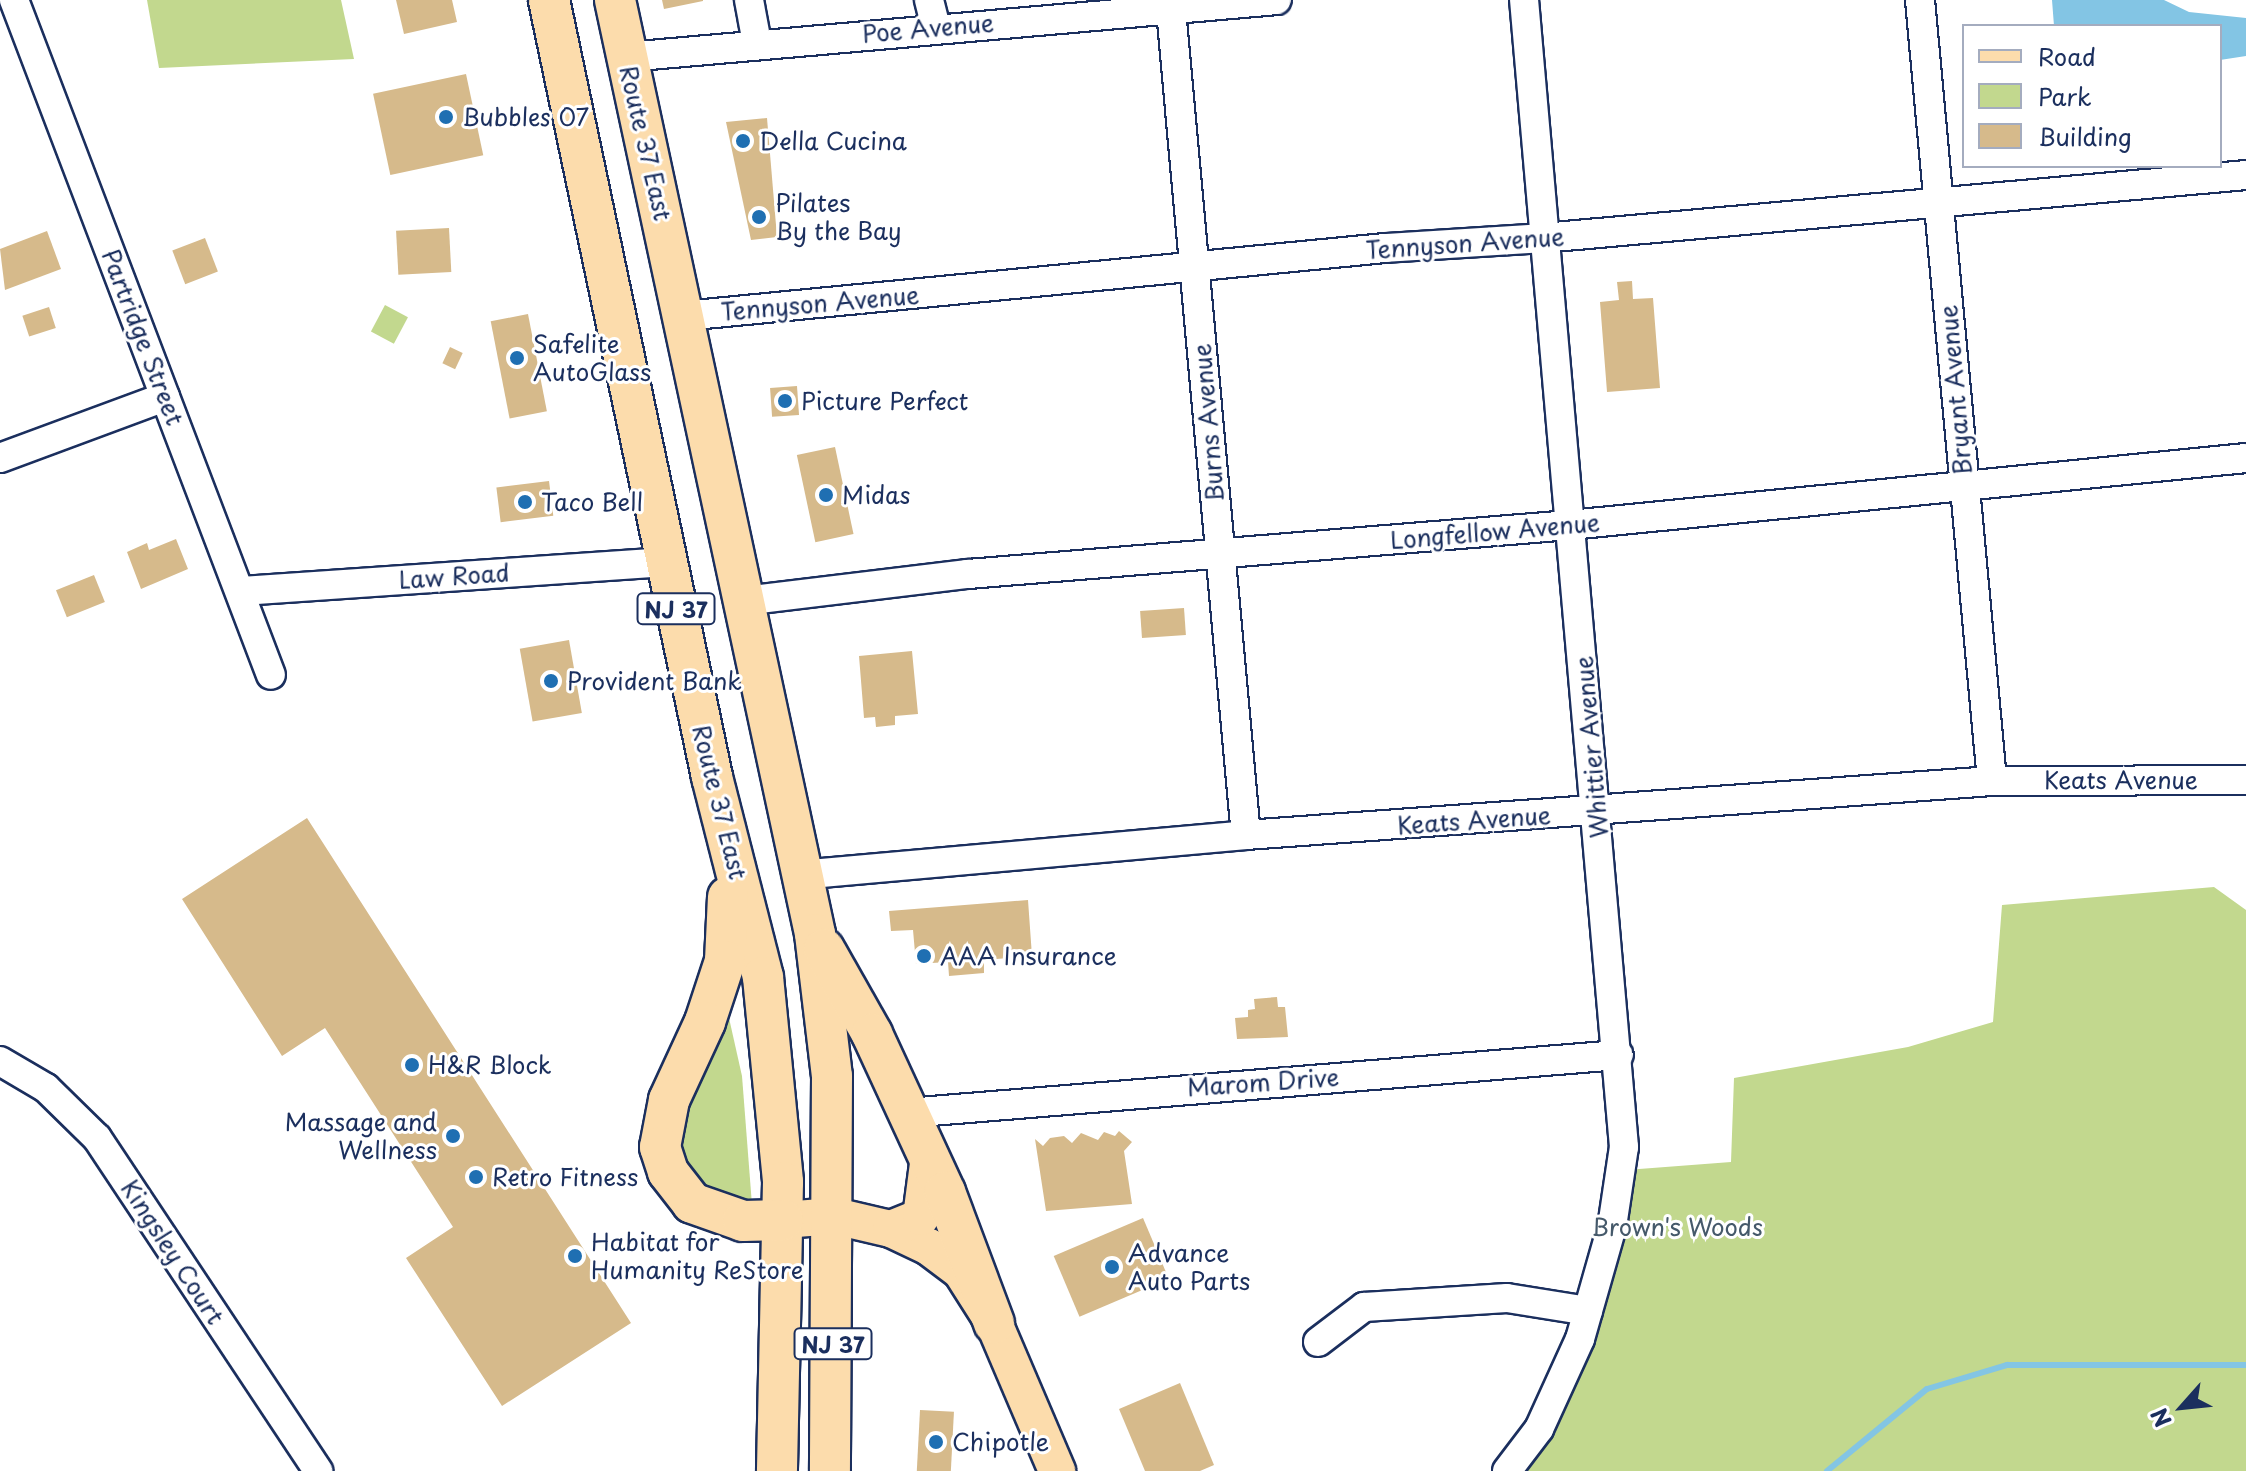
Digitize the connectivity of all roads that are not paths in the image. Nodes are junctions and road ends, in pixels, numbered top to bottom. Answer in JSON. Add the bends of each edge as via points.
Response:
{"nodes":[{"id":1,"x":14,"y":0,"type":"edge"},
{"id":2,"x":549,"y":0,"type":"edge"},
{"id":3,"x":615,"y":0,"type":"edge"},
{"id":4,"x":749,"y":0,"type":"edge"},
{"id":5,"x":929,"y":0,"type":"edge"},
{"id":6,"x":1277,"y":0,"type":"edge"},
{"id":7,"x":1524,"y":0,"type":"edge"},
{"id":8,"x":1920,"y":0,"type":"edge"},
{"id":9,"x":1110,"y":6,"type":"edge"},
{"id":10,"x":1171,"y":10,"type":"junction"},
{"id":11,"x":936,"y":28,"type":"junction"},
{"id":12,"x":757,"y":43,"type":"junction"},
{"id":13,"x":627,"y":57,"type":"junction"},
{"id":14,"x":2246,"y":175,"type":"edge"},
{"id":15,"x":1939,"y":202,"type":"junction"},
{"id":16,"x":1543,"y":238,"type":"junction"},
{"id":17,"x":1195,"y":268,"type":"junction"},
{"id":18,"x":684,"y":316,"type":"junction"},
{"id":19,"x":165,"y":397,"type":"junction"},
{"id":20,"x":0,"y":458,"type":"edge"},
{"id":21,"x":2246,"y":458,"type":"edge"},
{"id":22,"x":1963,"y":486,"type":"junction"},
{"id":23,"x":1570,"y":525,"type":"junction"},
{"id":24,"x":1220,"y":554,"type":"junction"},
{"id":25,"x":667,"y":562,"type":"junction"},
{"id":26,"x":241,"y":591,"type":"junction"},
{"id":27,"x":744,"y":601,"type":"junction"},
{"id":28,"x":271,"y":675,"type":"dead end"},
{"id":29,"x":2246,"y":780,"type":"edge"},
{"id":30,"x":1992,"y":781,"type":"junction"},
{"id":31,"x":1597,"y":812,"type":"junction"},
{"id":32,"x":722,"y":813,"type":"junction"},
{"id":33,"x":1246,"y":835,"type":"junction"},
{"id":34,"x":799,"y":875,"type":"junction"},
{"id":35,"x":815,"y":934,"type":"junction"},
{"id":36,"x":1619,"y":1055,"type":"junction"},
{"id":37,"x":0,"y":1061,"type":"edge"},
{"id":38,"x":907,"y":1113,"type":"junction"},
{"id":39,"x":928,"y":1164,"type":"junction"},
{"id":40,"x":835,"y":1216,"type":"junction"},
{"id":41,"x":783,"y":1220,"type":"junction"},
{"id":42,"x":891,"y":1229,"type":"junction"},
{"id":43,"x":1588,"y":1311,"type":"junction"},
{"id":44,"x":994,"y":1323,"type":"junction"},
{"id":45,"x":1318,"y":1342,"type":"dead end"},
{"id":46,"x":318,"y":1471,"type":"edge"},
{"id":47,"x":777,"y":1471,"type":"edge"},
{"id":48,"x":830,"y":1471,"type":"edge"},
{"id":49,"x":1057,"y":1471,"type":"edge"},
{"id":50,"x":1507,"y":1471,"type":"edge"}],
"edges":[{"from":1,"to":19,"type":"street","name":"Partridge Street"},
{"from":2,"to":25,"type":"highway","name":"Route 37 East","number":"NJ 37"},
{"from":3,"to":13,"type":"highway","name":"Route 37 East","number":"NJ 37"},
{"from":4,"to":12,"type":"street"},
{"from":5,"to":11,"type":"street"},
{"from":6,"to":10,"type":"street","name":"Poe Avenue"},
{"from":7,"to":16,"type":"street","name":"Whittier Avenue"},
{"from":8,"to":15,"type":"street","name":"Bryant Avenue"},
{"from":9,"to":10,"type":"street","name":"Poe Avenue"},
{"from":9,"to":11,"type":"street","name":"Poe Avenue"},
{"from":10,"to":17,"type":"street","name":"Burns Avenue"},
{"from":11,"to":12,"type":"street","name":"Poe Avenue"},
{"from":12,"to":13,"type":"street","name":"Poe Avenue"},
{"from":13,"to":18,"type":"highway","name":"Route 37 East","number":"NJ 37"},
{"from":14,"to":15,"type":"street","name":"Tennyson Avenue"},
{"from":15,"to":16,"type":"street","name":"Tennyson Avenue"},
{"from":15,"to":22,"type":"street","name":"Bryant Avenue"},
{"from":16,"to":17,"type":"street","name":"Tennyson Avenue"},
{"from":16,"to":23,"type":"street","name":"Whittier Avenue"},
{"from":17,"to":18,"type":"street","name":"Tennyson Avenue"},
{"from":17,"to":24,"type":"street","name":"Burns Avenue"},
{"from":18,"to":27,"type":"highway","name":"Route 37 East","number":"NJ 37"},
{"from":19,"to":20,"type":"street"},
{"from":19,"to":26,"type":"street","name":"Partridge Street"},
{"from":21,"to":22,"type":"street","name":"Longfellow Avenue"},
{"from":22,"to":23,"type":"street","name":"Longfellow Avenue"},
{"from":22,"to":30,"type":"street","name":"Bryant Avenue"},
{"from":23,"to":24,"type":"street","name":"Longfellow Avenue"},
{"from":23,"to":31,"type":"street","name":"Whittier Avenue"},
{"from":24,"to":27,"type":"street","name":"Longfellow Avenue","via":[[968,574]]},
{"from":24,"to":33,"type":"street","name":"Burns Avenue"},
{"from":25,"to":26,"type":"street","name":"Law Road"},
{"from":25,"to":32,"type":"highway","name":"Route 37 East","number":"NJ 37"},
{"from":26,"to":28,"type":"street","name":"Partridge Street"},
{"from":27,"to":34,"type":"highway","name":"Route 37 East","number":"NJ 37"},
{"from":29,"to":30,"type":"street","name":"Keats Avenue"},
{"from":30,"to":31,"type":"street","name":"Keats Avenue"},
{"from":31,"to":33,"type":"street","name":"Keats Avenue"},
{"from":31,"to":36,"type":"street","name":"Whittier Avenue"},
{"from":32,"to":41,"type":"highway","name":"Route 37 East","number":"NJ 37","via":[[763,977]]},
{"from":32,"to":41,"type":"highway","via":[[730,923],[725,961],[705,1022],[669,1100],[660,1147],[668,1172],[692,1203],[743,1221]]},
{"from":33,"to":34,"type":"street","name":"Keats Avenue"},
{"from":34,"to":35,"type":"highway","name":"Route 37 East","number":"NJ 37"},
{"from":35,"to":38,"type":"highway"},
{"from":35,"to":40,"type":"highway","name":"Route 37 East","number":"NJ 37","via":[[832,1076]]},
{"from":36,"to":38,"type":"street","name":"Marom Drive"},
{"from":36,"to":43,"type":"street","name":"Whittier Avenue","via":[[1624,1147],[1612,1227]]},
{"from":37,"to":46,"type":"street","name":"Kingsley Court","via":[[46,1088],[97,1138]]},
{"from":38,"to":39,"type":"highway"},
{"from":39,"to":42,"type":"main road","via":[[921,1217]]},
{"from":39,"to":44,"type":"highway","via":[[945,1192]]},
{"from":40,"to":41,"type":"main road"},
{"from":40,"to":42,"type":"main road"},
{"from":40,"to":48,"type":"highway","name":"Route 37 East","number":"NJ 37"},
{"from":41,"to":47,"type":"highway","name":"Route 37 East","number":"NJ 37"},
{"from":42,"to":44,"type":"main road","via":[[929,1247],[961,1271]]},
{"from":43,"to":45,"type":"street","via":[[1507,1298],[1364,1307]]},
{"from":43,"to":50,"type":"street","name":"Whittier Avenue","via":[[1556,1395]]},
{"from":44,"to":49,"type":"main road"}]}
